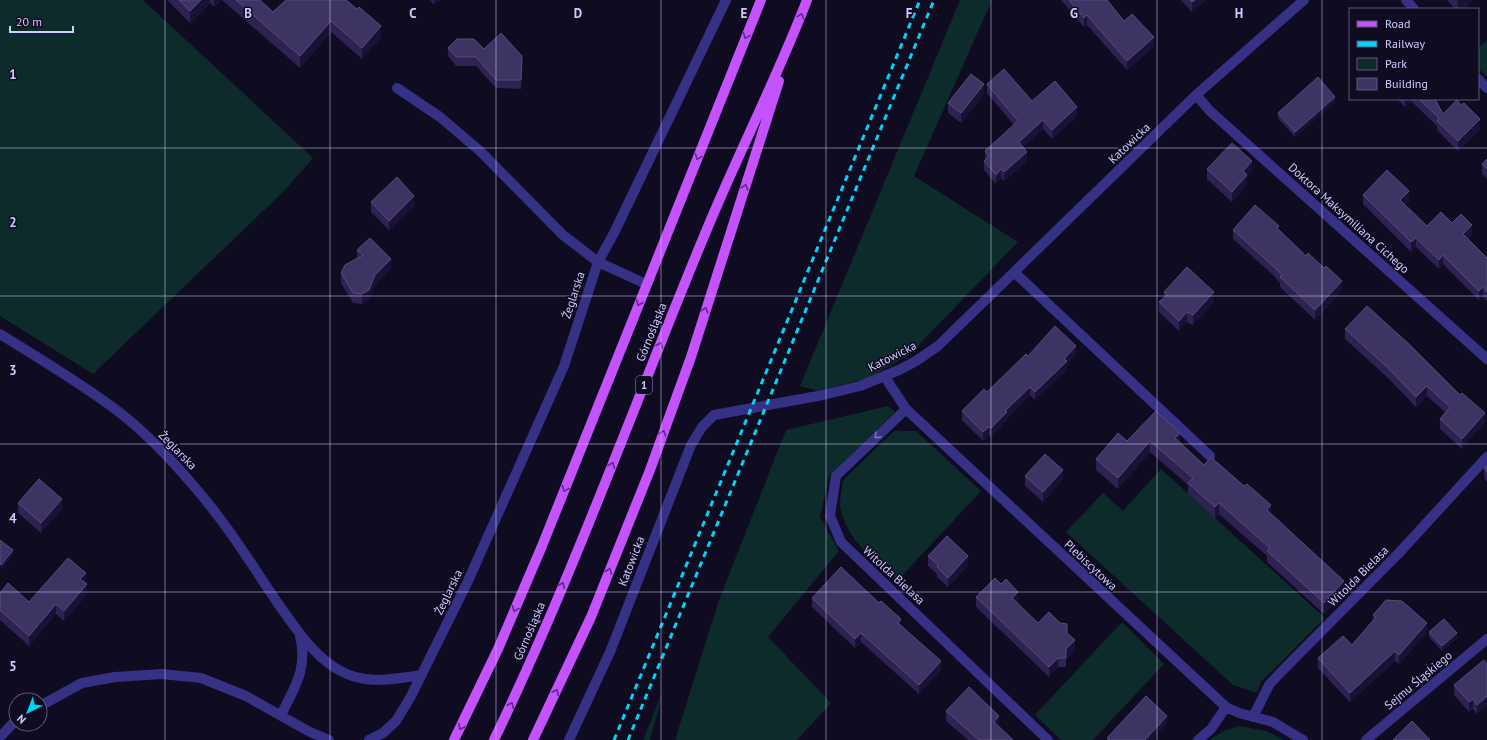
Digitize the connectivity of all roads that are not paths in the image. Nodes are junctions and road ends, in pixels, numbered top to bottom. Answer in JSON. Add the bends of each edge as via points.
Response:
{"nodes":[{"id":1,"x":726,"y":0,"type":"edge"},
{"id":2,"x":761,"y":0,"type":"edge"},
{"id":3,"x":807,"y":0,"type":"edge"},
{"id":4,"x":1304,"y":0,"type":"edge"},
{"id":5,"x":1406,"y":0,"type":"edge"},
{"id":6,"x":1413,"y":8,"type":"edge"},
{"id":7,"x":795,"y":31,"type":"junction"},
{"id":8,"x":1479,"y":80,"type":"edge"},
{"id":9,"x":397,"y":88,"type":"dead end"},
{"id":10,"x":1487,"y":88,"type":"edge"},
{"id":11,"x":1196,"y":95,"type":"junction"},
{"id":12,"x":598,"y":262,"type":"junction"},
{"id":13,"x":1015,"y":273,"type":"junction"},
{"id":14,"x":646,"y":284,"type":"junction"},
{"id":15,"x":0,"y":334,"type":"edge"},
{"id":16,"x":1487,"y":359,"type":"edge"},
{"id":17,"x":885,"y":377,"type":"junction"},
{"id":18,"x":906,"y":409,"type":"junction"},
{"id":19,"x":1210,"y":456,"type":"edge"},
{"id":20,"x":1487,"y":457,"type":"edge"},
{"id":21,"x":300,"y":635,"type":"junction"},
{"id":22,"x":1487,"y":639,"type":"edge"},
{"id":23,"x":422,"y":675,"type":"junction"},
{"id":24,"x":48,"y":702,"type":"edge"},
{"id":25,"x":1226,"y":707,"type":"junction"},
{"id":26,"x":281,"y":715,"type":"junction"},
{"id":27,"x":1253,"y":717,"type":"junction"},
{"id":28,"x":8,"y":728,"type":"edge"},
{"id":29,"x":0,"y":737,"type":"edge"},
{"id":30,"x":329,"y":740,"type":"edge"},
{"id":31,"x":369,"y":740,"type":"edge"},
{"id":32,"x":454,"y":740,"type":"edge"},
{"id":33,"x":494,"y":740,"type":"edge"},
{"id":34,"x":533,"y":740,"type":"edge"},
{"id":35,"x":569,"y":740,"type":"edge"},
{"id":36,"x":1048,"y":740,"type":"edge"},
{"id":37,"x":1198,"y":740,"type":"edge"},
{"id":38,"x":1303,"y":740,"type":"edge"},
{"id":39,"x":1366,"y":740,"type":"edge"}],
"edges":[{"from":1,"to":12,"type":"street","name":"Żeglarska"},
{"from":2,"to":14,"type":"main road","name":"Górnośląska","one_way":true},
{"from":7,"to":3,"type":"main road","name":"Górnośląska","number":"1","one_way":true},
{"from":4,"to":11,"type":"street","name":"Katowicka"},
{"from":5,"to":6,"type":"street"},
{"from":33,"to":7,"type":"main road","name":"Górnośląska","number":"1","one_way":true,"via":[[520,687],[576,553],[707,228]]},
{"from":34,"to":7,"type":"main road","one_way":true,"via":[[591,617],[650,470],[691,357]]},
{"from":8,"to":10,"type":"street"},
{"from":9,"to":12,"type":"street","via":[[440,117],[480,151],[563,235]]},
{"from":11,"to":13,"type":"street","name":"Katowicka"},
{"from":11,"to":16,"type":"street","name":"Doktora Maksymiliana Cichego","via":[[1210,111]]},
{"from":12,"to":14,"type":"street"},
{"from":12,"to":23,"type":"street","name":"Żeglarska","via":[[564,366],[468,581]]},
{"from":13,"to":17,"type":"street","name":"Katowicka","via":[[938,346]]},
{"from":13,"to":19,"type":"street"},
{"from":14,"to":32,"type":"main road","name":"Górnośląska","one_way":true,"via":[[531,572]]},
{"from":15,"to":21,"type":"street","name":"Żeglarska","via":[[119,412],[157,446],[193,485],[220,520]]},
{"from":17,"to":18,"type":"street","name":"Plebiscytowa"},
{"from":17,"to":35,"type":"street","name":"Katowicka","via":[[823,395],[721,412],[702,426],[691,445],[610,652]]},
{"from":18,"to":25,"type":"street","name":"Plebiscytowa"},
{"from":18,"to":36,"type":"street","name":"Witolda Bielasa","one_way":true,"via":[[836,476],[830,516],[841,542]]},
{"from":20,"to":27,"type":"street","name":"Witolda Bielasa","via":[[1404,548],[1279,674],[1270,685]]},
{"from":21,"to":23,"type":"street","name":"Żeglarska","via":[[320,657],[337,670],[356,678],[375,682]]},
{"from":21,"to":26,"type":"street","via":[[304,653],[298,682]]},
{"from":22,"to":39,"type":"street","name":"Sejmu Śląskiego"},
{"from":23,"to":31,"type":"street","via":[[396,721],[383,734]]},
{"from":24,"to":26,"type":"street","via":[[82,683],[115,677],[162,674],[201,678],[246,696]]},
{"from":25,"to":27,"type":"street","name":"Plebiscytowa"},
{"from":25,"to":37,"type":"street","via":[[1211,729]]},
{"from":26,"to":30,"type":"street"},
{"from":27,"to":38,"type":"street","name":"Plebiscytowa","via":[[1273,722]]},
{"from":28,"to":29,"type":"street"}]}
